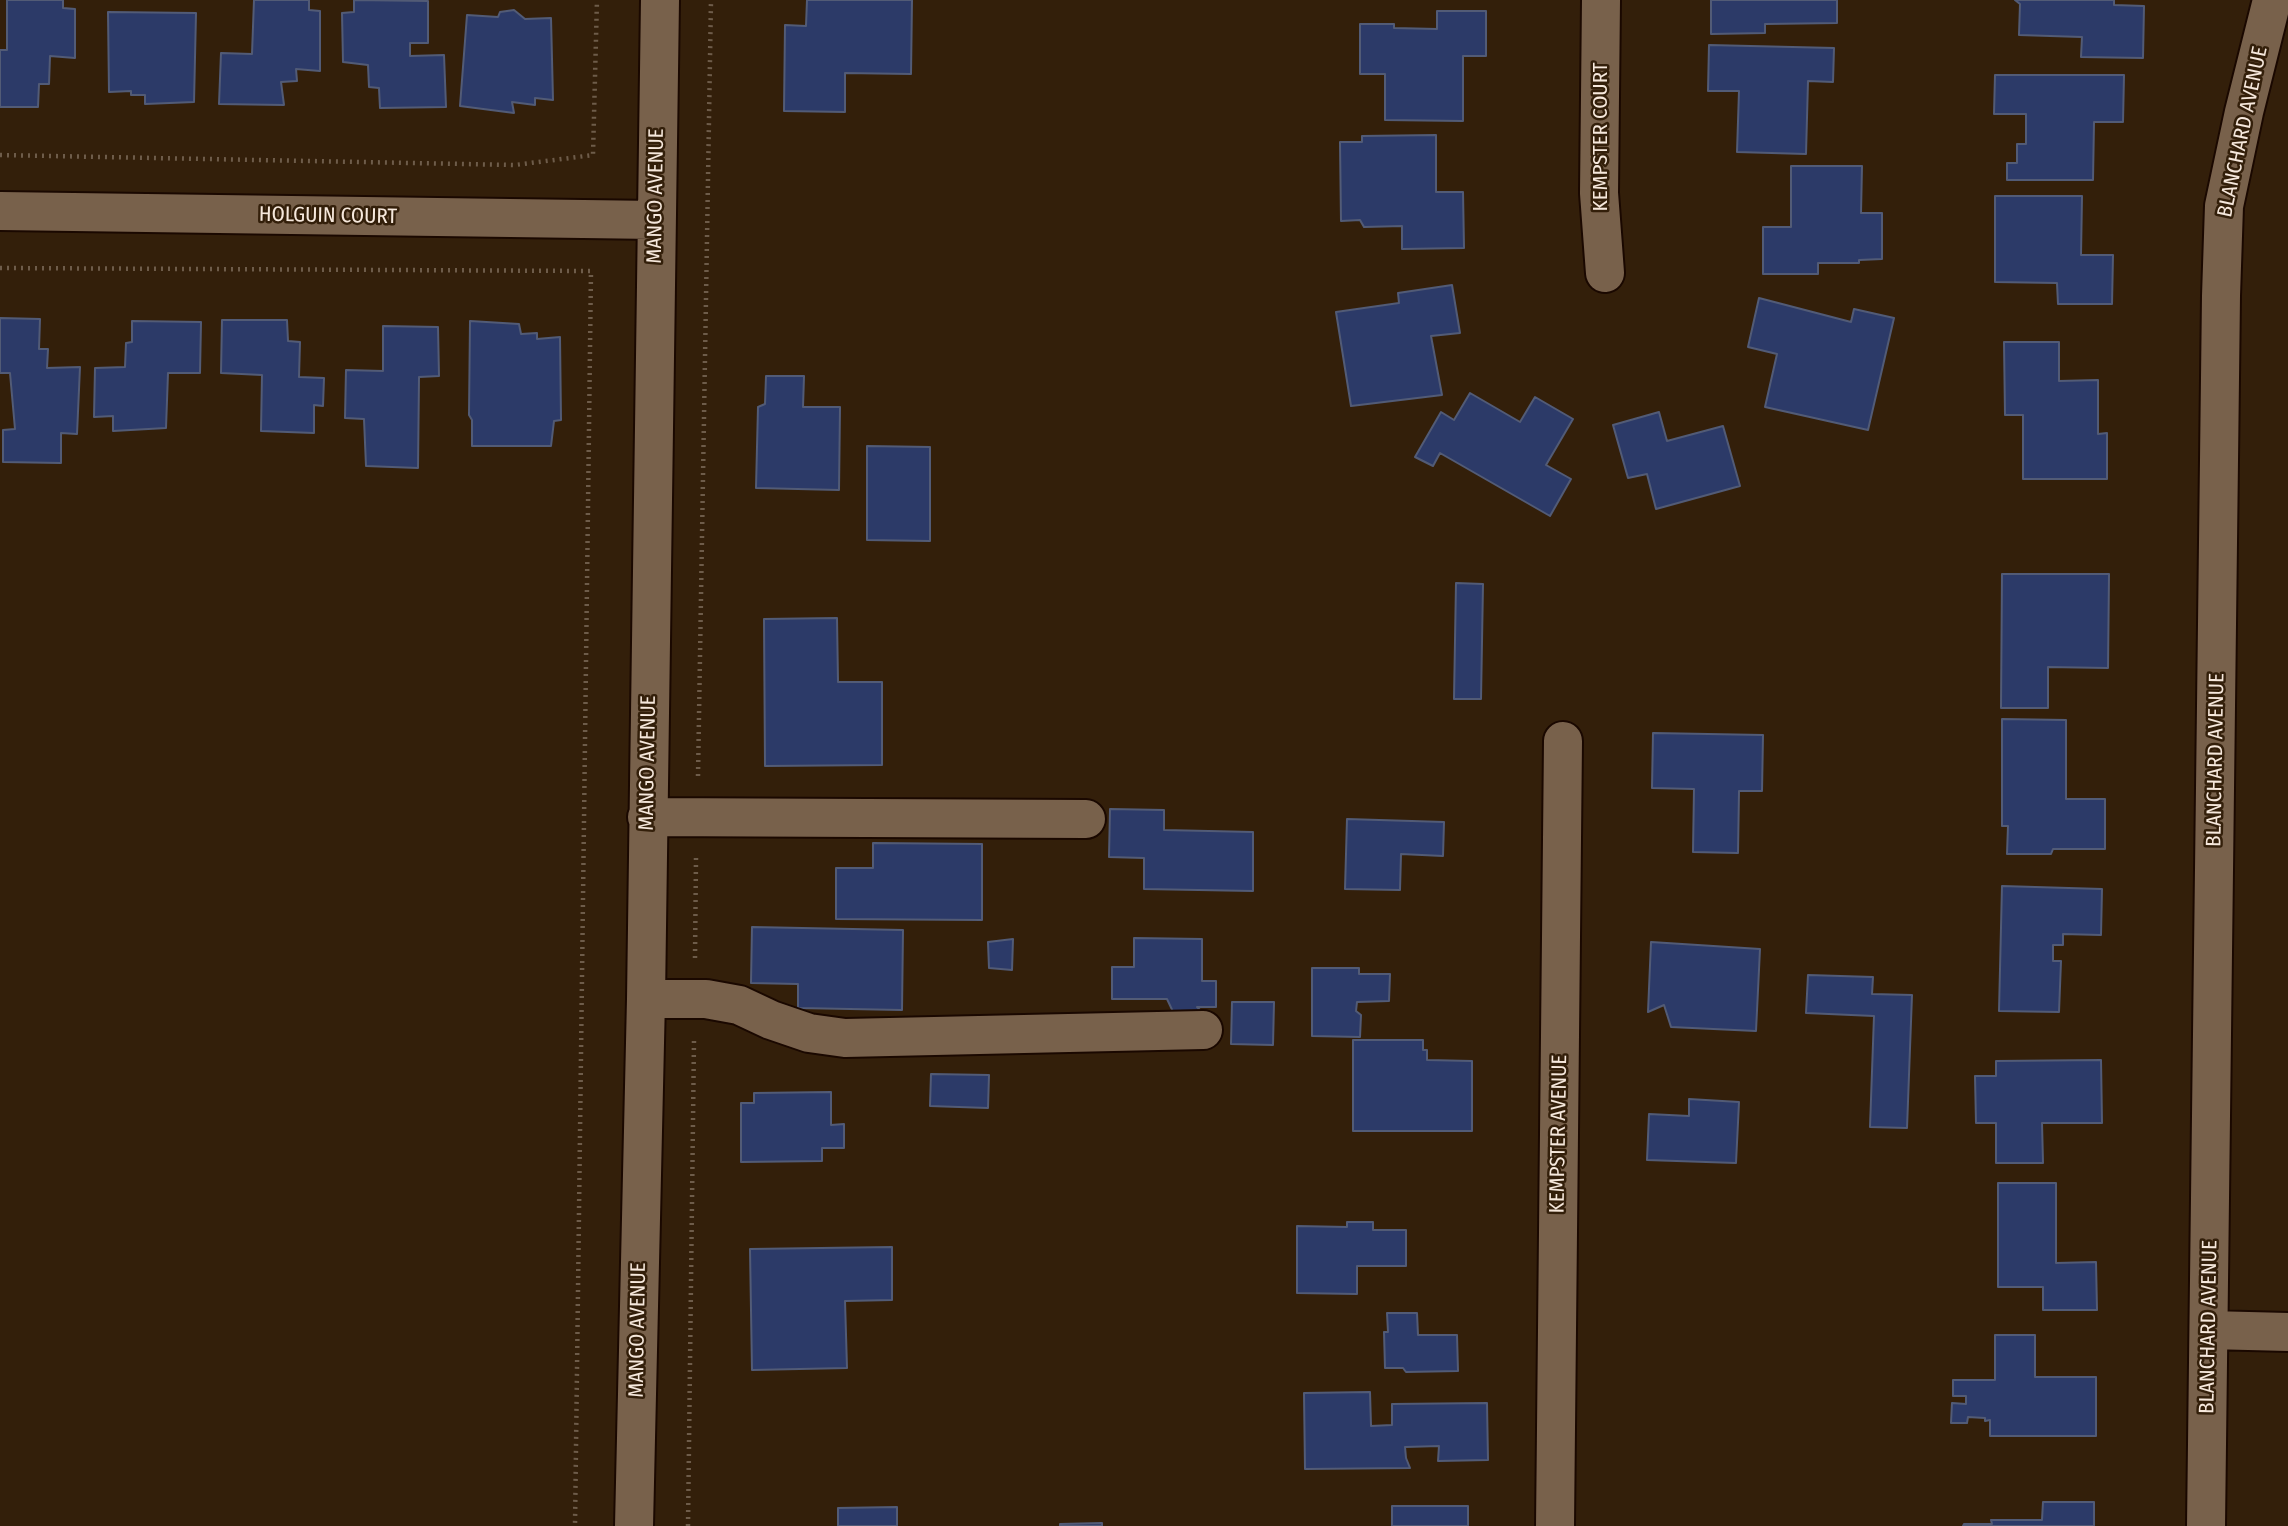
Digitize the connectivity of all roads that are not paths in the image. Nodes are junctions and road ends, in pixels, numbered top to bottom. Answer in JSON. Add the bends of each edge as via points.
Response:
{"nodes":[{"id":1,"x":660,"y":0,"type":"edge"},
{"id":2,"x":1601,"y":0,"type":"edge"},
{"id":3,"x":2272,"y":0,"type":"edge"},
{"id":4,"x":0,"y":211,"type":"edge"},
{"id":5,"x":656,"y":220,"type":"junction"},
{"id":6,"x":1605,"y":273,"type":"dead end"},
{"id":7,"x":1563,"y":741,"type":"dead end"},
{"id":8,"x":647,"y":817,"type":"junction"},
{"id":9,"x":1086,"y":819,"type":"dead end"},
{"id":10,"x":646,"y":999,"type":"junction"},
{"id":11,"x":1203,"y":1030,"type":"dead end"},
{"id":12,"x":2209,"y":1330,"type":"junction"},
{"id":13,"x":2288,"y":1332,"type":"edge"},
{"id":14,"x":634,"y":1526,"type":"edge"},
{"id":15,"x":1555,"y":1526,"type":"edge"},
{"id":16,"x":2207,"y":1526,"type":"edge"}],
"edges":[{"from":1,"to":5,"type":"street","name":"MANGO AVENUE"},
{"from":2,"to":6,"type":"street","name":"KEMPSTER COURT","via":[[1599,193]]},
{"from":3,"to":12,"type":"street","name":"BLANCHARD AVENUE","via":[[2224,206]]},
{"from":4,"to":5,"type":"street","name":"HOLGUIN COURT"},
{"from":5,"to":8,"type":"street","name":"MANGO AVENUE"},
{"from":7,"to":15,"type":"street","name":"KEMPSTER AVENUE"},
{"from":8,"to":9,"type":"street"},
{"from":8,"to":10,"type":"street","name":"MANGO AVENUE"},
{"from":10,"to":11,"type":"street","via":[[739,1004],[771,1020],[845,1038]]},
{"from":10,"to":14,"type":"street","name":"MANGO AVENUE"},
{"from":12,"to":13,"type":"street"},
{"from":12,"to":16,"type":"street","name":"BLANCHARD AVENUE"}]}
